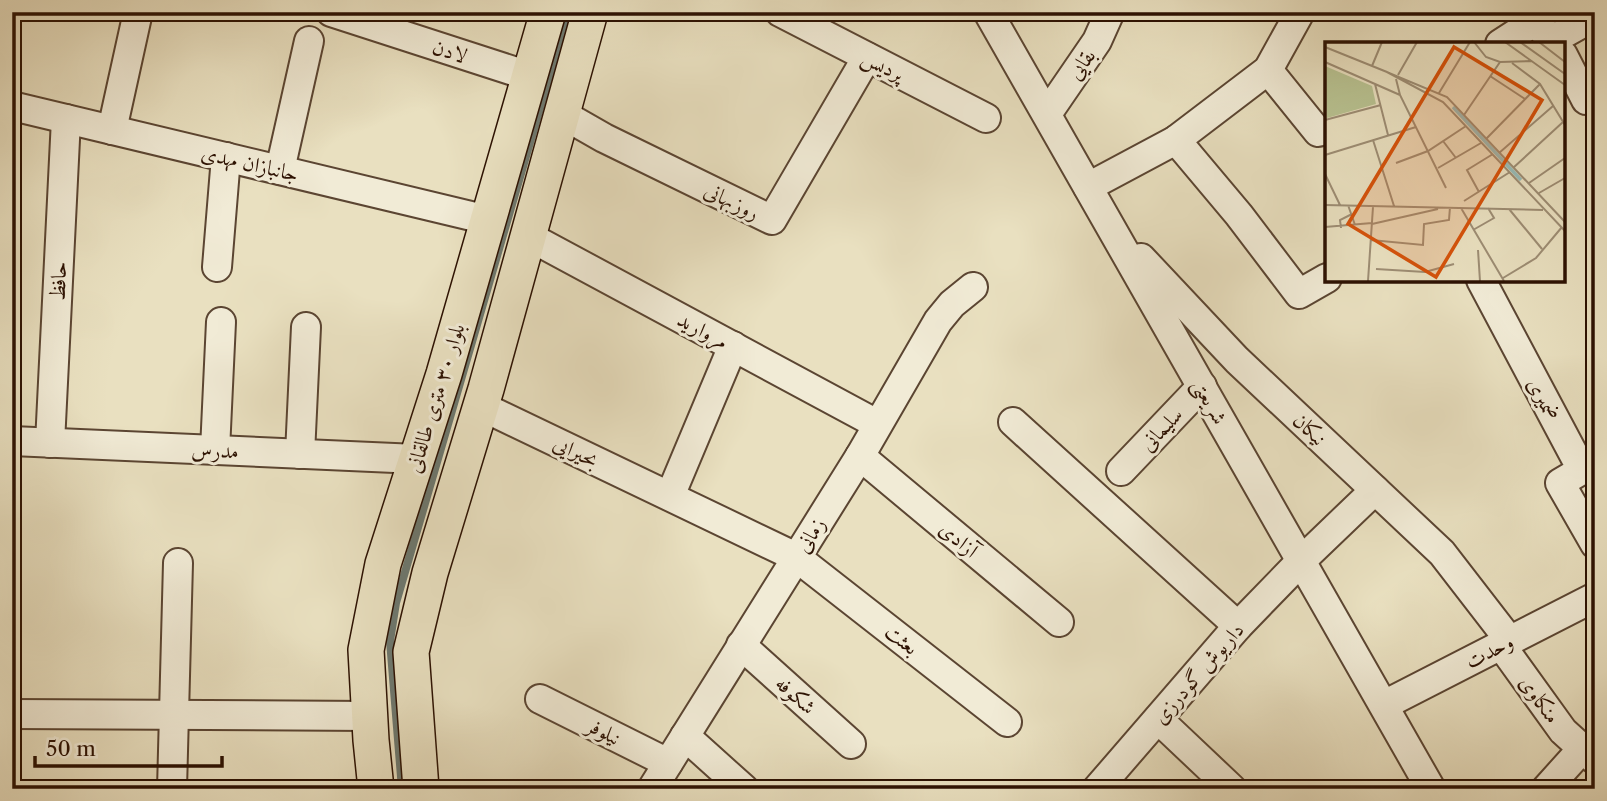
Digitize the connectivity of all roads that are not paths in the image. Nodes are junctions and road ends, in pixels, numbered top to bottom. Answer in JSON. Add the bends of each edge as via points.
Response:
{"nodes":[{"id":1,"x":138,"y":12,"type":"edge"},
{"id":2,"x":331,"y":12,"type":"edge"},
{"id":3,"x":548,"y":12,"type":"edge"},
{"id":4,"x":590,"y":12,"type":"edge"},
{"id":5,"x":780,"y":12,"type":"edge"},
{"id":6,"x":988,"y":12,"type":"edge"},
{"id":7,"x":1110,"y":12,"type":"edge"},
{"id":8,"x":1299,"y":14,"type":"edge"},
{"id":9,"x":1595,"y":16,"type":"edge"},
{"id":10,"x":1546,"y":35,"type":"edge"},
{"id":11,"x":309,"y":41,"type":"dead end"},
{"id":12,"x":1510,"y":42,"type":"edge"},
{"id":13,"x":867,"y":57,"type":"junction"},
{"id":14,"x":1565,"y":66,"type":"edge"},
{"id":15,"x":1268,"y":70,"type":"junction"},
{"id":16,"x":529,"y":76,"type":"junction"},
{"id":17,"x":1595,"y":98,"type":"edge"},
{"id":18,"x":12,"y":106,"type":"edge"},
{"id":19,"x":562,"y":114,"type":"junction"},
{"id":20,"x":1047,"y":114,"type":"junction"},
{"id":21,"x":986,"y":118,"type":"dead end"},
{"id":22,"x":66,"y":119,"type":"junction"},
{"id":23,"x":112,"y":130,"type":"junction"},
{"id":24,"x":1318,"y":132,"type":"dead end"},
{"id":25,"x":1176,"y":140,"type":"junction"},
{"id":26,"x":226,"y":157,"type":"junction"},
{"id":27,"x":280,"y":170,"type":"junction"},
{"id":28,"x":1088,"y":187,"type":"junction"},
{"id":29,"x":1106,"y":219,"type":"junction"},
{"id":30,"x":488,"y":220,"type":"junction"},
{"id":31,"x":528,"y":236,"type":"junction"},
{"id":32,"x":217,"y":267,"type":"dead end"},
{"id":33,"x":1325,"y":279,"type":"edge"},
{"id":34,"x":1482,"y":282,"type":"edge"},
{"id":35,"x":973,"y":288,"type":"dead end"},
{"id":36,"x":221,"y":323,"type":"dead end"},
{"id":37,"x":306,"y":327,"type":"dead end"},
{"id":38,"x":733,"y":346,"type":"junction"},
{"id":39,"x":1202,"y":386,"type":"junction"},
{"id":40,"x":481,"y":406,"type":"junction"},
{"id":41,"x":1013,"y":422,"type":"dead end"},
{"id":42,"x":877,"y":424,"type":"junction"},
{"id":43,"x":12,"y":441,"type":"edge"},
{"id":44,"x":50,"y":443,"type":"junction"},
{"id":45,"x":215,"y":450,"type":"junction"},
{"id":46,"x":300,"y":454,"type":"junction"},
{"id":47,"x":860,"y":456,"type":"junction"},
{"id":48,"x":417,"y":459,"type":"junction"},
{"id":49,"x":1121,"y":471,"type":"dead end"},
{"id":50,"x":1375,"y":490,"type":"junction"},
{"id":51,"x":670,"y":496,"type":"junction"},
{"id":52,"x":1595,"y":544,"type":"edge"},
{"id":53,"x":796,"y":557,"type":"junction"},
{"id":54,"x":1301,"y":561,"type":"junction"},
{"id":55,"x":178,"y":563,"type":"dead end"},
{"id":56,"x":1595,"y":597,"type":"edge"},
{"id":57,"x":1059,"y":622,"type":"dead end"},
{"id":58,"x":1238,"y":626,"type":"junction"},
{"id":59,"x":1506,"y":643,"type":"junction"},
{"id":60,"x":741,"y":645,"type":"junction"},
{"id":61,"x":540,"y":699,"type":"dead end"},
{"id":62,"x":1384,"y":705,"type":"junction"},
{"id":63,"x":12,"y":714,"type":"edge"},
{"id":64,"x":174,"y":715,"type":"junction"},
{"id":65,"x":369,"y":716,"type":"junction"},
{"id":66,"x":1158,"y":719,"type":"junction"},
{"id":67,"x":1007,"y":722,"type":"dead end"},
{"id":68,"x":685,"y":736,"type":"junction"},
{"id":69,"x":851,"y":744,"type":"dead end"},
{"id":70,"x":1589,"y":754,"type":"edge"},
{"id":71,"x":668,"y":763,"type":"junction"},
{"id":72,"x":172,"y":789,"type":"edge"},
{"id":73,"x":376,"y":789,"type":"edge"},
{"id":74,"x":421,"y":789,"type":"edge"},
{"id":75,"x":652,"y":789,"type":"edge"},
{"id":76,"x":744,"y":789,"type":"edge"},
{"id":77,"x":1097,"y":789,"type":"edge"},
{"id":78,"x":1232,"y":789,"type":"edge"},
{"id":79,"x":1431,"y":789,"type":"edge"},
{"id":80,"x":1546,"y":789,"type":"edge"}],
"edges":[{"from":1,"to":23,"type":"street"},
{"from":2,"to":16,"type":"street","name":"لادن"},
{"from":3,"to":16,"type":"main road","name":"بلوار ۳۰ متری طالقانی"},
{"from":4,"to":19,"type":"main road"},
{"from":5,"to":13,"type":"street","name":"پردیس"},
{"from":6,"to":20,"type":"street","name":"شریعتی"},
{"from":7,"to":20,"type":"street","name":"بقایی","via":[[1097,41]]},
{"from":8,"to":15,"type":"street"},
{"from":9,"to":10,"type":"street"},
{"from":10,"to":12,"type":"street"},
{"from":11,"to":27,"type":"street"},
{"from":13,"to":19,"type":"street","name":"روزبهانی","via":[[772,220]]},
{"from":13,"to":21,"type":"street","name":"پردیس"},
{"from":14,"to":17,"type":"street","via":[[1586,100]]},
{"from":15,"to":24,"type":"street"},
{"from":15,"to":25,"type":"street"},
{"from":16,"to":30,"type":"main road","name":"بلوار ۳۰ متری طالقانی"},
{"from":18,"to":22,"type":"street","name":"جانبازان مهدی"},
{"from":19,"to":31,"type":"main road"},
{"from":20,"to":28,"type":"street","name":"شریعتی"},
{"from":22,"to":23,"type":"street","name":"جانبازان مهدی"},
{"from":22,"to":44,"type":"street","name":"حافظ"},
{"from":23,"to":26,"type":"street","name":"جانبازان مهدی"},
{"from":25,"to":28,"type":"street"},
{"from":25,"to":33,"type":"street","via":[[1298,295]]},
{"from":26,"to":27,"type":"street","name":"جانبازان مهدی"},
{"from":26,"to":32,"type":"street"},
{"from":27,"to":30,"type":"street","name":"جانبازان مهدی"},
{"from":28,"to":29,"type":"street","name":"شریعتی"},
{"from":29,"to":39,"type":"street","name":"شریعتی"},
{"from":29,"to":50,"type":"street","name":"نیکان","via":[[1237,360]]},
{"from":30,"to":48,"type":"main road","name":"بلوار ۳۰ متری طالقانی"},
{"from":31,"to":38,"type":"street","name":"مروارید"},
{"from":31,"to":40,"type":"main road"},
{"from":34,"to":52,"type":"street","name":"ضمیری","via":[[1582,470],[1560,483]]},
{"from":35,"to":42,"type":"street","name":"زمانی","via":[[938,321]]},
{"from":36,"to":45,"type":"street"},
{"from":37,"to":46,"type":"street"},
{"from":38,"to":42,"type":"street","name":"مروارید"},
{"from":38,"to":51,"type":"street"},
{"from":39,"to":49,"type":"street","name":"سلیمانی"},
{"from":39,"to":54,"type":"street","name":"شریعتی"},
{"from":40,"to":51,"type":"street","name":"بحیرایی"},
{"from":40,"to":74,"type":"main road","via":[[411,652]]},
{"from":41,"to":58,"type":"street"},
{"from":42,"to":47,"type":"street","name":"زمانی"},
{"from":43,"to":44,"type":"street","name":"مدرس"},
{"from":44,"to":45,"type":"street","name":"مدرس"},
{"from":45,"to":46,"type":"street","name":"مدرس"},
{"from":46,"to":48,"type":"street","name":"مدرس"},
{"from":47,"to":53,"type":"street","name":"زمانی"},
{"from":47,"to":57,"type":"street","name":"آزادی"},
{"from":48,"to":65,"type":"main road","name":"بلوار ۳۰ متری طالقانی","via":[[383,564],[366,650]]},
{"from":50,"to":54,"type":"street","name":"داریوش گودرزی"},
{"from":50,"to":59,"type":"street","name":"نیکان","via":[[1442,553]]},
{"from":51,"to":53,"type":"street","name":"بحیرایی"},
{"from":53,"to":60,"type":"street","name":"زمانی"},
{"from":53,"to":67,"type":"street","name":"بعثت"},
{"from":54,"to":58,"type":"street","name":"داریوش گودرزی"},
{"from":54,"to":62,"type":"street","name":"شریعتی"},
{"from":55,"to":64,"type":"street"},
{"from":56,"to":59,"type":"street","name":"وحدت"},
{"from":58,"to":66,"type":"street","name":"داریوش گودرزی"},
{"from":59,"to":62,"type":"street","name":"وحدت"},
{"from":59,"to":70,"type":"street","name":"منکاوی","via":[[1563,731]]},
{"from":60,"to":68,"type":"street","name":"زمانی"},
{"from":60,"to":69,"type":"street","name":"شکوفه"},
{"from":61,"to":71,"type":"street","name":"نیلوفر"},
{"from":62,"to":79,"type":"street","name":"شریعتی"},
{"from":63,"to":64,"type":"street"},
{"from":64,"to":65,"type":"street"},
{"from":64,"to":72,"type":"street"},
{"from":65,"to":73,"type":"main road","name":"بلوار ۳۰ متری طالقانی"},
{"from":66,"to":77,"type":"street","name":"داریوش گودرزی"},
{"from":66,"to":78,"type":"street"},
{"from":68,"to":71,"type":"street","name":"زمانی"},
{"from":68,"to":76,"type":"street"},
{"from":70,"to":80,"type":"street","name":"منکاوی"},
{"from":71,"to":75,"type":"street","name":"زمانی"}]}
